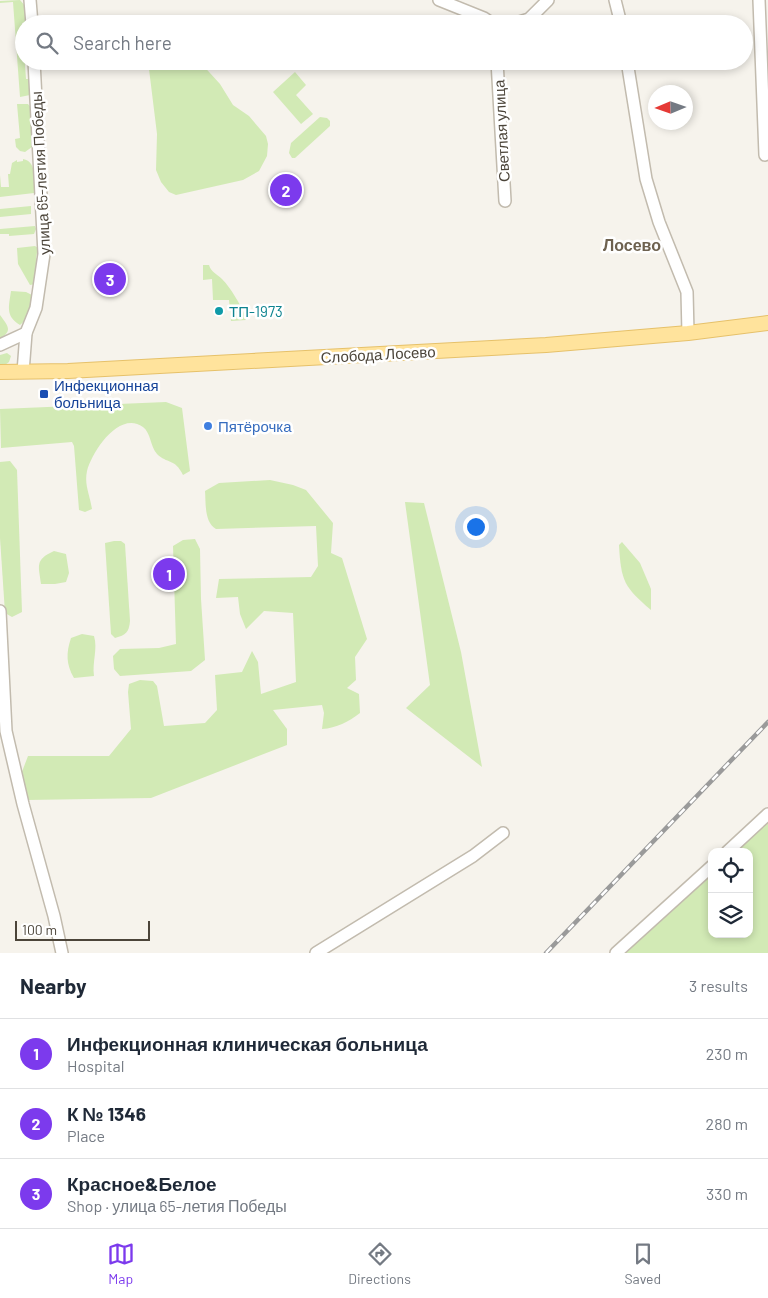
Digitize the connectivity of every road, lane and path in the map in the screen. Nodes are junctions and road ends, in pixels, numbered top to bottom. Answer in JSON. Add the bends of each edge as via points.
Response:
{"nodes":[{"id":1,"x":30,"y":0,"type":"edge"},
{"id":2,"x":439,"y":0,"type":"edge"},
{"id":3,"x":548,"y":0,"type":"edge"},
{"id":4,"x":615,"y":0,"type":"edge"},
{"id":5,"x":759,"y":0,"type":"edge"},
{"id":6,"x":31,"y":15,"type":"edge"},
{"id":7,"x":476,"y":15,"type":"edge"},
{"id":8,"x":534,"y":15,"type":"edge"},
{"id":9,"x":619,"y":15,"type":"edge"},
{"id":10,"x":34,"y":70,"type":"edge"},
{"id":11,"x":498,"y":70,"type":"edge"},
{"id":12,"x":628,"y":70,"type":"edge"},
{"id":13,"x":765,"y":155,"type":"dead end"},
{"id":14,"x":505,"y":201,"type":"dead end"},
{"id":15,"x":768,"y":323,"type":"edge"},
{"id":16,"x":26,"y":333,"type":"junction"},
{"id":17,"x":688,"y":333,"type":"junction"},
{"id":18,"x":0,"y":345,"type":"edge"},
{"id":19,"x":0,"y":372,"type":"edge"},
{"id":20,"x":22,"y":372,"type":"junction"},
{"id":21,"x":0,"y":611,"type":"edge"},
{"id":22,"x":768,"y":814,"type":"edge"},
{"id":23,"x":503,"y":833,"type":"dead end"},
{"id":24,"x":731,"y":848,"type":"edge"},
{"id":25,"x":708,"y":870,"type":"edge"},
{"id":26,"x":62,"y":953,"type":"edge"},
{"id":27,"x":316,"y":953,"type":"edge"},
{"id":28,"x":616,"y":953,"type":"edge"}],
"edges":[{"from":1,"to":6,"type":"street"},
{"from":2,"to":7,"type":"street"},
{"from":3,"to":8,"type":"street"},
{"from":4,"to":9,"type":"street"},
{"from":5,"to":13,"type":"street"},
{"from":10,"to":16,"type":"street","name":"улица 65-летия Победы","via":[[44,254],[36,308]]},
{"from":11,"to":14,"type":"street","name":"Светлая улица"},
{"from":12,"to":17,"type":"street","via":[[646,179],[659,222],[688,292]]},
{"from":15,"to":17,"type":"main road","name":"Слобода Лосево"},
{"from":16,"to":18,"type":"street"},
{"from":16,"to":20,"type":"street","name":"улица 65-летия Победы"},
{"from":17,"to":20,"type":"main road","name":"Слобода Лосево","via":[[529,346]]},
{"from":19,"to":20,"type":"main road","name":"Слобода Лосево"},
{"from":21,"to":26,"type":"street","via":[[6,731]]},
{"from":22,"to":24,"type":"street"},
{"from":23,"to":27,"type":"street","via":[[473,856]]},
{"from":25,"to":28,"type":"street"}]}
